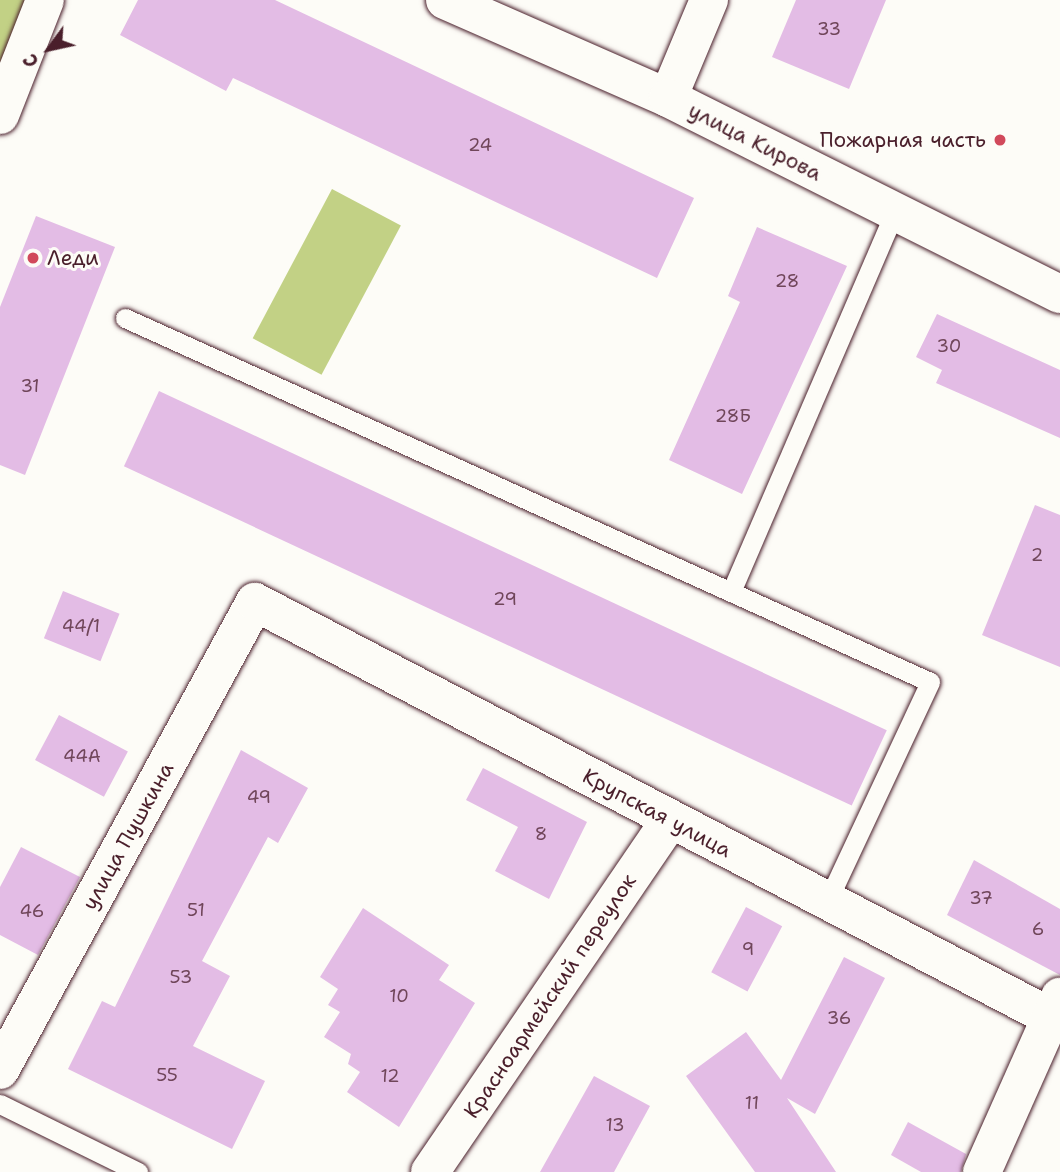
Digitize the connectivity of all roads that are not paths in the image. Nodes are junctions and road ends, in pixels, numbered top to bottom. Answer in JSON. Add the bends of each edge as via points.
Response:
{"nodes":[{"id":1,"x":45,"y":0,"type":"edge"},
{"id":2,"x":444,"y":0,"type":"edge"},
{"id":3,"x":709,"y":0,"type":"edge"},
{"id":4,"x":668,"y":98,"type":"junction"},
{"id":5,"x":0,"y":115,"type":"edge"},
{"id":6,"x":895,"y":212,"type":"junction"},
{"id":7,"x":1060,"y":294,"type":"edge"},
{"id":8,"x":125,"y":318,"type":"dead end"},
{"id":9,"x":731,"y":592,"type":"junction"},
{"id":10,"x":255,"y":602,"type":"joint"},
{"id":11,"x":670,"y":820,"type":"junction"},
{"id":12,"x":827,"y":902,"type":"junction"},
{"id":13,"x":1057,"y":1012,"type":"edge"},
{"id":14,"x":0,"y":1070,"type":"edge"},
{"id":15,"x":0,"y":1104,"type":"edge"},
{"id":16,"x":138,"y":1172,"type":"edge"},
{"id":17,"x":430,"y":1172,"type":"edge"},
{"id":18,"x":982,"y":1172,"type":"edge"}],
"edges":[{"from":1,"to":5,"type":"street"},
{"from":2,"to":4,"type":"street","name":"улица Кирова"},
{"from":3,"to":4,"type":"street"},
{"from":4,"to":6,"type":"street","name":"улица Кирова"},
{"from":6,"to":7,"type":"street","name":"улица Кирова"},
{"from":6,"to":9,"type":"lane"},
{"from":8,"to":9,"type":"lane"},
{"from":9,"to":12,"type":"lane","via":[[930,682]]},
{"from":10,"to":11,"type":"street","name":"Крупская улица"},
{"from":10,"to":14,"type":"street","name":"улица Пушкина"},
{"from":11,"to":12,"type":"street","name":"Крупская улица"},
{"from":11,"to":17,"type":"street","name":"Красноармейский переулок"},
{"from":12,"to":13,"type":"street","name":"Крупская улица"},
{"from":13,"to":18,"type":"street"},
{"from":15,"to":16,"type":"lane"}]}
